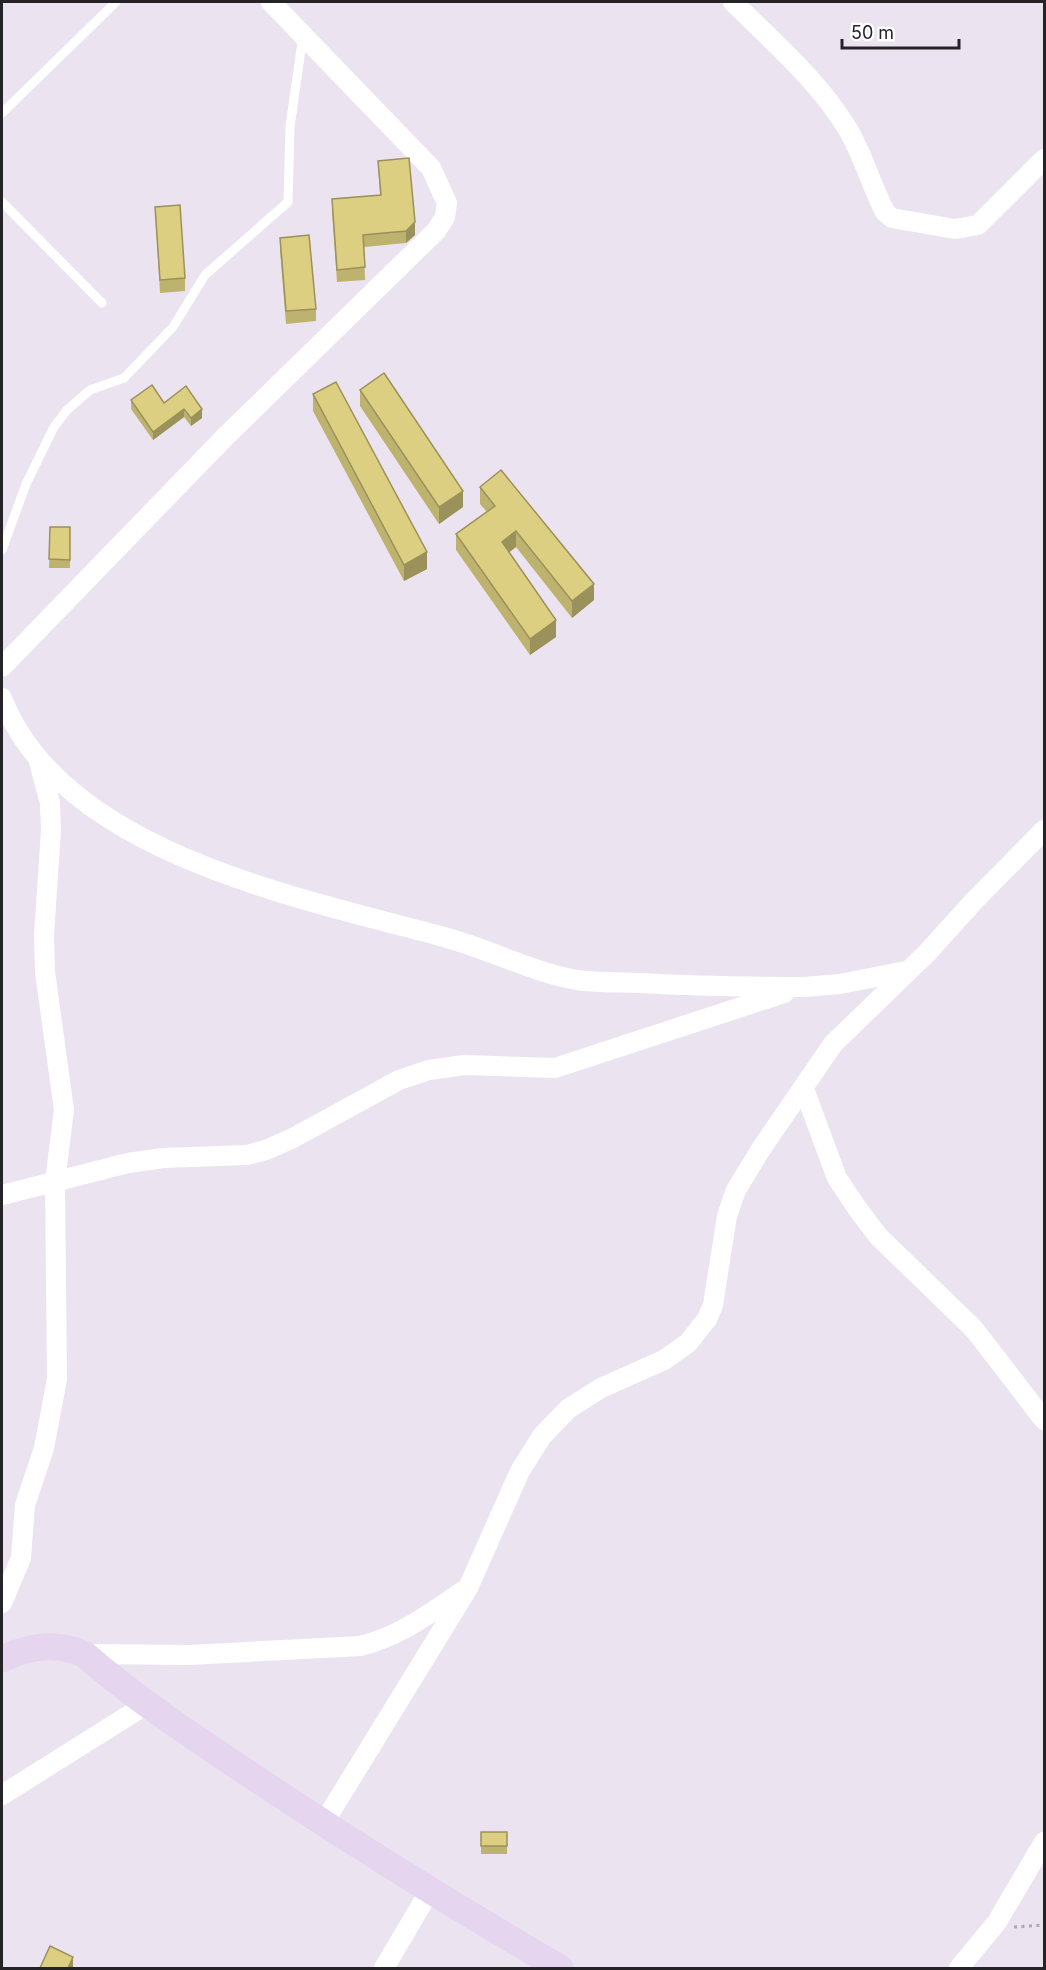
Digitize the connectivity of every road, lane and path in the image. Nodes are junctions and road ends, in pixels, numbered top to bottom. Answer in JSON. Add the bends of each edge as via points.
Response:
{"nodes":[{"id":1,"x":116,"y":2,"type":"edge"},
{"id":2,"x":271,"y":2,"type":"edge"},
{"id":3,"x":734,"y":2,"type":"edge"},
{"id":4,"x":303,"y":36,"type":"junction"},
{"id":5,"x":2,"y":114,"type":"edge"},
{"id":6,"x":1044,"y":159,"type":"edge"},
{"id":7,"x":2,"y":202,"type":"edge"},
{"id":8,"x":102,"y":303,"type":"dead end"},
{"id":9,"x":2,"y":550,"type":"edge"},
{"id":10,"x":2,"y":667,"type":"edge"},
{"id":11,"x":2,"y":698,"type":"edge"},
{"id":12,"x":39,"y":762,"type":"junction"},
{"id":13,"x":1044,"y":830,"type":"edge"},
{"id":14,"x":906,"y":971,"type":"junction"},
{"id":15,"x":804,"y":987,"type":"junction"},
{"id":16,"x":804,"y":1089,"type":"junction"},
{"id":17,"x":55,"y":1182,"type":"junction"},
{"id":18,"x":2,"y":1195,"type":"edge"},
{"id":19,"x":1044,"y":1420,"type":"edge"},
{"id":20,"x":468,"y":1588,"type":"junction"},
{"id":21,"x":2,"y":1603,"type":"edge"},
{"id":22,"x":84,"y":1654,"type":"junction"},
{"id":23,"x":2,"y":1659,"type":"edge"},
{"id":24,"x":147,"y":1704,"type":"junction"},
{"id":25,"x":2,"y":1796,"type":"edge"},
{"id":26,"x":323,"y":1824,"type":"junction"},
{"id":27,"x":1044,"y":1842,"type":"edge"},
{"id":28,"x":429,"y":1892,"type":"junction"},
{"id":29,"x":384,"y":1968,"type":"edge"},
{"id":30,"x":560,"y":1968,"type":"edge"},
{"id":31,"x":959,"y":1968,"type":"edge"}],
"edges":[{"from":1,"to":5,"type":"lane"},
{"from":2,"to":4,"type":"street"},
{"from":3,"to":6,"type":"street","via":[[829,102],[858,149],[885,212],[892,218],[956,229],[978,225]]},
{"from":4,"to":9,"type":"lane","via":[[290,126],[288,202],[205,275],[173,327],[124,378],[90,390],[67,410],[54,427],[26,484]]},
{"from":4,"to":10,"type":"street","via":[[431,168],[447,203],[446,217]]},
{"from":7,"to":8,"type":"lane"},
{"from":11,"to":12,"type":"street"},
{"from":12,"to":15,"type":"street","via":[[102,815],[256,886],[447,938],[512,962],[578,980]]},
{"from":12,"to":17,"type":"street","via":[[50,803],[51,830],[45,972],[64,1110]]},
{"from":13,"to":14,"type":"street"},
{"from":14,"to":15,"type":"street"},
{"from":14,"to":16,"type":"street","via":[[833,1044]]},
{"from":15,"to":17,"type":"street","via":[[555,1068],[464,1065],[429,1070],[399,1080],[293,1138],[247,1155],[163,1158]]},
{"from":16,"to":19,"type":"street","via":[[837,1178],[857,1208],[879,1236],[974,1329]]},
{"from":16,"to":20,"type":"street","via":[[761,1149],[731,1202],[717,1287],[707,1319],[688,1343],[664,1360],[601,1388],[568,1409],[542,1436],[520,1471]]},
{"from":17,"to":18,"type":"street"},
{"from":17,"to":21,"type":"street","via":[[55,1402],[25,1505],[21,1558]]},
{"from":20,"to":22,"type":"street","via":[[382,1641],[360,1646],[189,1655]]},
{"from":20,"to":26,"type":"street"},
{"from":22,"to":23,"type":"street","via":[[67,1647],[46,1646]]},
{"from":22,"to":24,"type":"street"},
{"from":24,"to":25,"type":"street"},
{"from":24,"to":26,"type":"street"},
{"from":26,"to":28,"type":"street"},
{"from":27,"to":31,"type":"street","via":[[997,1922]]},
{"from":28,"to":29,"type":"street"},
{"from":28,"to":30,"type":"street"}]}
